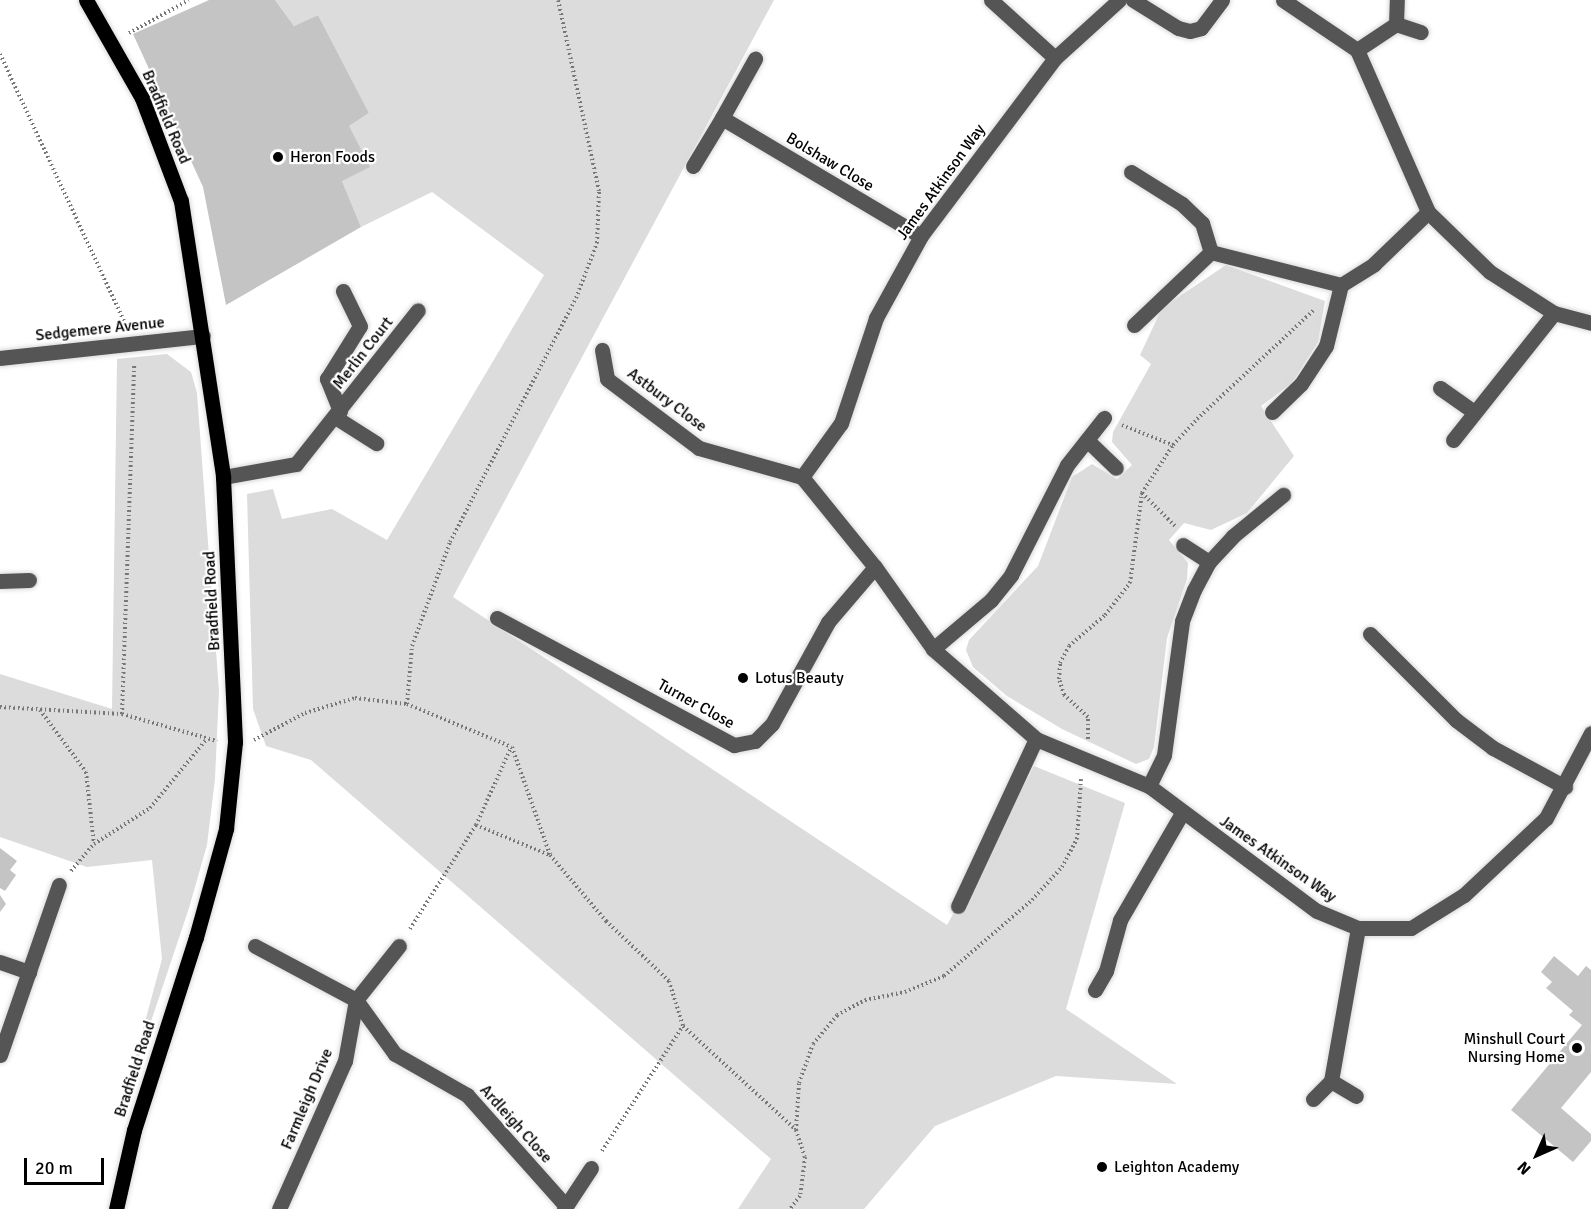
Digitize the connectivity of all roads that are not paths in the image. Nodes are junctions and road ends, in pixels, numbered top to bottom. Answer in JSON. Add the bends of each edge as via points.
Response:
{"nodes":[{"id":1,"x":86,"y":0,"type":"edge"},
{"id":2,"x":991,"y":0,"type":"edge"},
{"id":3,"x":1119,"y":0,"type":"edge"},
{"id":4,"x":1133,"y":0,"type":"edge"},
{"id":5,"x":1222,"y":0,"type":"edge"},
{"id":6,"x":1283,"y":0,"type":"edge"},
{"id":7,"x":1397,"y":0,"type":"edge"},
{"id":8,"x":1395,"y":24,"type":"junction"},
{"id":9,"x":1421,"y":32,"type":"dead end"},
{"id":10,"x":1357,"y":50,"type":"junction"},
{"id":11,"x":1055,"y":58,"type":"junction"},
{"id":12,"x":755,"y":59,"type":"dead end"},
{"id":13,"x":722,"y":118,"type":"junction"},
{"id":14,"x":693,"y":166,"type":"dead end"},
{"id":15,"x":1131,"y":172,"type":"dead end"},
{"id":16,"x":1428,"y":212,"type":"junction"},
{"id":17,"x":921,"y":236,"type":"junction"},
{"id":18,"x":1210,"y":252,"type":"junction"},
{"id":19,"x":1341,"y":285,"type":"junction"},
{"id":20,"x":343,"y":291,"type":"dead end"},
{"id":21,"x":418,"y":310,"type":"dead end"},
{"id":22,"x":1554,"y":313,"type":"junction"},
{"id":23,"x":1591,"y":323,"type":"edge"},
{"id":24,"x":1134,"y":325,"type":"dead end"},
{"id":25,"x":203,"y":336,"type":"junction"},
{"id":26,"x":602,"y":350,"type":"dead end"},
{"id":27,"x":0,"y":358,"type":"edge"},
{"id":28,"x":1440,"y":388,"type":"dead end"},
{"id":29,"x":1272,"y":412,"type":"dead end"},
{"id":30,"x":1474,"y":412,"type":"junction"},
{"id":31,"x":338,"y":414,"type":"junction"},
{"id":32,"x":1104,"y":418,"type":"road end"},
{"id":33,"x":1453,"y":440,"type":"dead end"},
{"id":34,"x":1087,"y":441,"type":"junction"},
{"id":35,"x":376,"y":443,"type":"dead end"},
{"id":36,"x":1116,"y":468,"type":"dead end"},
{"id":37,"x":223,"y":477,"type":"junction"},
{"id":38,"x":802,"y":477,"type":"junction"},
{"id":39,"x":1283,"y":495,"type":"dead end"},
{"id":40,"x":1183,"y":545,"type":"road end"},
{"id":41,"x":1209,"y":562,"type":"junction"},
{"id":42,"x":875,"y":567,"type":"junction"},
{"id":43,"x":29,"y":580,"type":"dead end"},
{"id":44,"x":0,"y":581,"type":"edge"},
{"id":45,"x":497,"y":618,"type":"dead end"},
{"id":46,"x":1370,"y":634,"type":"dead end"},
{"id":47,"x":933,"y":649,"type":"junction"},
{"id":48,"x":1591,"y":733,"type":"edge"},
{"id":49,"x":1036,"y":739,"type":"junction"},
{"id":50,"x":1149,"y":786,"type":"junction"},
{"id":51,"x":1565,"y":787,"type":"junction"},
{"id":52,"x":1182,"y":813,"type":"junction"},
{"id":53,"x":59,"y":885,"type":"road end"},
{"id":54,"x":958,"y":906,"type":"dead end"},
{"id":55,"x":1358,"y":928,"type":"junction"},
{"id":56,"x":255,"y":946,"type":"dead end"},
{"id":57,"x":399,"y":946,"type":"road end"},
{"id":58,"x":0,"y":962,"type":"edge"},
{"id":59,"x":29,"y":972,"type":"junction"},
{"id":60,"x":1095,"y":990,"type":"dead end"},
{"id":61,"x":356,"y":1000,"type":"junction"},
{"id":62,"x":0,"y":1055,"type":"edge"},
{"id":63,"x":1331,"y":1081,"type":"junction"},
{"id":64,"x":1356,"y":1096,"type":"dead end"},
{"id":65,"x":1312,"y":1099,"type":"dead end"},
{"id":66,"x":591,"y":1168,"type":"road end"},
{"id":67,"x":565,"y":1207,"type":"edge"},
{"id":68,"x":116,"y":1209,"type":"edge"},
{"id":69,"x":279,"y":1209,"type":"edge"}],
"edges":[{"from":1,"to":25,"type":"main road","name":"Bradfield Road","via":[[142,98],[181,201]]},
{"from":2,"to":11,"type":"street"},
{"from":3,"to":11,"type":"street","name":"James Atkinson Way"},
{"from":4,"to":5,"type":"street","via":[[1178,28],[1190,31],[1201,28]]},
{"from":6,"to":10,"type":"street"},
{"from":7,"to":8,"type":"street"},
{"from":8,"to":9,"type":"street"},
{"from":8,"to":10,"type":"street"},
{"from":10,"to":16,"type":"street"},
{"from":11,"to":17,"type":"street","name":"James Atkinson Way"},
{"from":12,"to":13,"type":"street"},
{"from":13,"to":14,"type":"street"},
{"from":13,"to":17,"type":"street","name":"Bolshaw Close"},
{"from":15,"to":18,"type":"street","via":[[1182,204],[1202,223]]},
{"from":16,"to":19,"type":"street","via":[[1374,264]]},
{"from":16,"to":22,"type":"street","via":[[1490,272]]},
{"from":17,"to":38,"type":"street","name":"James Atkinson Way","via":[[876,318],[841,423]]},
{"from":18,"to":19,"type":"street"},
{"from":18,"to":24,"type":"street"},
{"from":19,"to":29,"type":"street","via":[[1326,346],[1301,384]]},
{"from":20,"to":31,"type":"street","via":[[360,326],[327,379]]},
{"from":21,"to":31,"type":"street","name":"Merlin Court"},
{"from":22,"to":23,"type":"street"},
{"from":22,"to":30,"type":"street"},
{"from":25,"to":27,"type":"street","name":"Sedgemere Avenue"},
{"from":25,"to":37,"type":"main road","name":"Bradfield Road"},
{"from":26,"to":38,"type":"street","name":"Astbury Close","via":[[608,379],[699,448]]},
{"from":28,"to":30,"type":"street"},
{"from":30,"to":33,"type":"street"},
{"from":31,"to":35,"type":"street"},
{"from":31,"to":37,"type":"street","name":"Merlin Court","via":[[296,464]]},
{"from":32,"to":34,"type":"street"},
{"from":34,"to":36,"type":"street"},
{"from":34,"to":47,"type":"street","via":[[1067,465],[1011,575],[991,600]]},
{"from":37,"to":68,"type":"main road","name":"Bradfield Road","via":[[236,742],[226,829],[134,1130]]},
{"from":38,"to":42,"type":"street","name":"James Atkinson Way"},
{"from":39,"to":41,"type":"street","via":[[1233,536]]},
{"from":40,"to":41,"type":"street"},
{"from":41,"to":50,"type":"street","via":[[1182,621],[1164,755]]},
{"from":42,"to":45,"type":"street","name":"Turner Close","via":[[828,622],[772,724],[755,741],[734,745]]},
{"from":42,"to":47,"type":"street","name":"James Atkinson Way"},
{"from":43,"to":44,"type":"street"},
{"from":46,"to":51,"type":"street","via":[[1474,734]]},
{"from":47,"to":49,"type":"street","name":"James Atkinson Way"},
{"from":48,"to":51,"type":"street","name":"James Atkinson Way"},
{"from":49,"to":50,"type":"street","name":"James Atkinson Way"},
{"from":49,"to":54,"type":"street"},
{"from":50,"to":52,"type":"street","name":"James Atkinson Way"},
{"from":51,"to":55,"type":"street","name":"James Atkinson Way","via":[[1546,818],[1523,843],[1464,895],[1411,928]]},
{"from":52,"to":55,"type":"street","name":"James Atkinson Way","via":[[1317,911]]},
{"from":52,"to":60,"type":"street","via":[[1120,920],[1106,971]]},
{"from":53,"to":59,"type":"street"},
{"from":55,"to":63,"type":"street"},
{"from":56,"to":61,"type":"street"},
{"from":57,"to":61,"type":"street","name":"Farmleigh Drive"},
{"from":58,"to":59,"type":"street"},
{"from":59,"to":62,"type":"street"},
{"from":61,"to":67,"type":"street","name":"Ardleigh Close","via":[[395,1053],[466,1095]]},
{"from":61,"to":69,"type":"street","name":"Farmleigh Drive","via":[[345,1061]]},
{"from":63,"to":64,"type":"street"},
{"from":63,"to":65,"type":"street"},
{"from":66,"to":67,"type":"street","name":"Ardleigh Close"}]}
